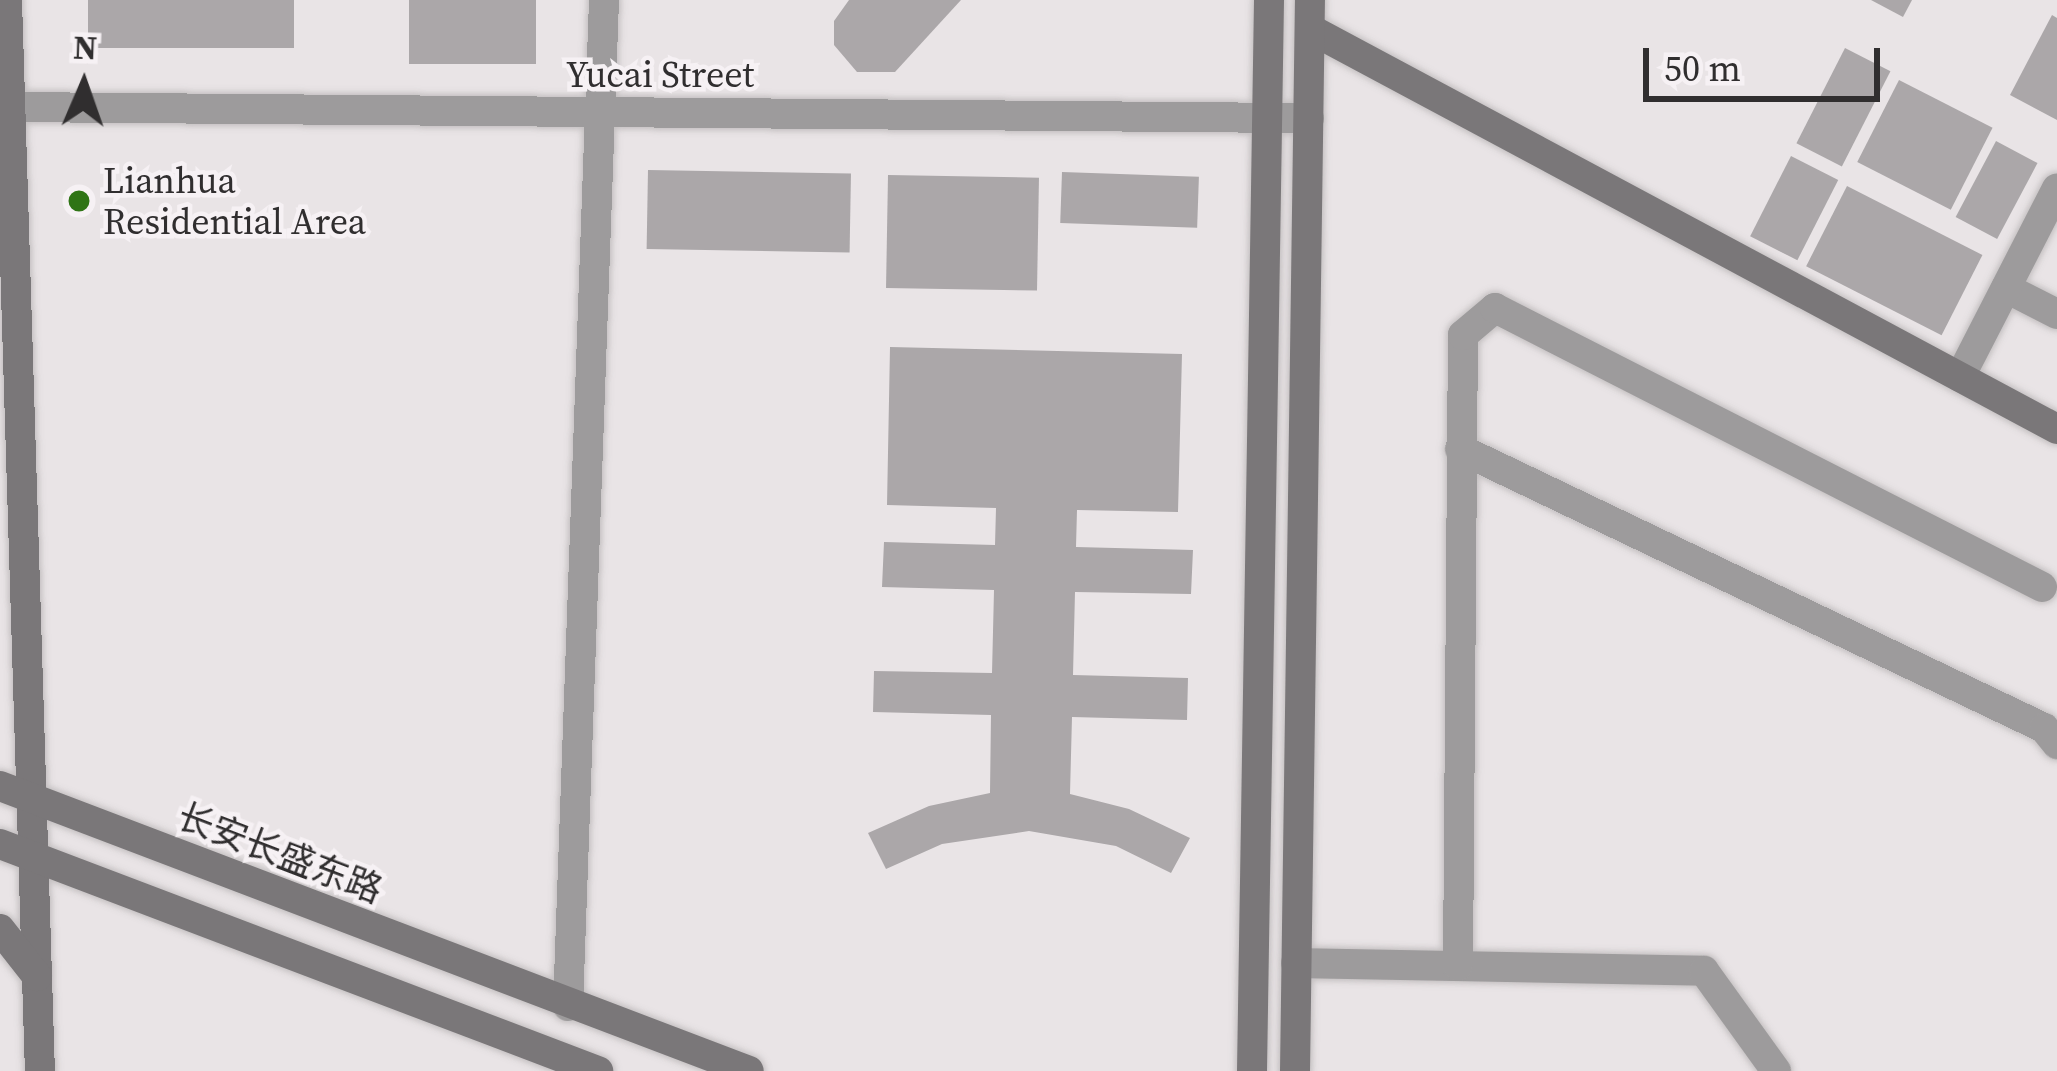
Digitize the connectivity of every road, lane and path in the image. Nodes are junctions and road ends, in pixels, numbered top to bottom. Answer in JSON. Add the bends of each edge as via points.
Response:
{"nodes":[{"id":1,"x":8,"y":0,"type":"edge"},
{"id":2,"x":604,"y":0,"type":"edge"},
{"id":3,"x":1269,"y":0,"type":"edge"},
{"id":4,"x":1310,"y":15,"type":"edge"},
{"id":5,"x":10,"y":107,"type":"junction"},
{"id":6,"x":602,"y":114,"type":"junction"},
{"id":7,"x":1267,"y":117,"type":"junction"},
{"id":8,"x":1309,"y":118,"type":"junction"},
{"id":9,"x":2057,"y":188,"type":"edge"},
{"id":10,"x":2006,"y":288,"type":"junction"},
{"id":11,"x":2057,"y":314,"type":"edge"},
{"id":12,"x":1960,"y":377,"type":"junction"},
{"id":13,"x":2057,"y":429,"type":"edge"},
{"id":14,"x":1460,"y":449,"type":"junction"},
{"id":15,"x":2042,"y":587,"type":"dead end"},
{"id":16,"x":2057,"y":744,"type":"edge"},
{"id":17,"x":0,"y":786,"type":"edge"},
{"id":18,"x":31,"y":798,"type":"junction"},
{"id":19,"x":0,"y":844,"type":"edge"},
{"id":20,"x":33,"y":856,"type":"junction"},
{"id":21,"x":0,"y":929,"type":"edge"},
{"id":22,"x":1296,"y":963,"type":"junction"},
{"id":23,"x":1458,"y":966,"type":"junction"},
{"id":24,"x":37,"y":976,"type":"junction"},
{"id":25,"x":568,"y":1006,"type":"junction"},
{"id":26,"x":40,"y":1071,"type":"edge"},
{"id":27,"x":598,"y":1071,"type":"edge"},
{"id":28,"x":749,"y":1071,"type":"edge"},
{"id":29,"x":1252,"y":1071,"type":"edge"},
{"id":30,"x":1295,"y":1071,"type":"edge"},
{"id":31,"x":1776,"y":1071,"type":"edge"}],
"edges":[{"from":1,"to":5,"type":"street"},
{"from":2,"to":6,"type":"street"},
{"from":3,"to":7,"type":"street"},
{"from":4,"to":8,"type":"street"},
{"from":4,"to":12,"type":"street"},
{"from":5,"to":6,"type":"street","name":"Yucai Street"},
{"from":5,"to":18,"type":"street"},
{"from":6,"to":7,"type":"street","name":"Yucai Street"},
{"from":6,"to":25,"type":"street"},
{"from":7,"to":8,"type":"street","name":"Yucai Street"},
{"from":7,"to":29,"type":"street"},
{"from":8,"to":22,"type":"street"},
{"from":9,"to":10,"type":"street"},
{"from":10,"to":11,"type":"street"},
{"from":10,"to":12,"type":"street"},
{"from":12,"to":13,"type":"street"},
{"from":14,"to":15,"type":"street","via":[[1462,335],[1495,308]]},
{"from":14,"to":16,"type":"street","via":[[2044,728]]},
{"from":14,"to":23,"type":"street"},
{"from":17,"to":18,"type":"street","name":"长安长盛东路"},
{"from":18,"to":20,"type":"street"},
{"from":18,"to":25,"type":"street","name":"长安长盛东路"},
{"from":19,"to":20,"type":"street"},
{"from":20,"to":24,"type":"street"},
{"from":20,"to":27,"type":"street"},
{"from":21,"to":24,"type":"street"},
{"from":22,"to":23,"type":"street"},
{"from":22,"to":30,"type":"street"},
{"from":23,"to":31,"type":"street","via":[[1704,971]]},
{"from":24,"to":26,"type":"street"},
{"from":25,"to":28,"type":"street","name":"长安长盛东路"}]}
